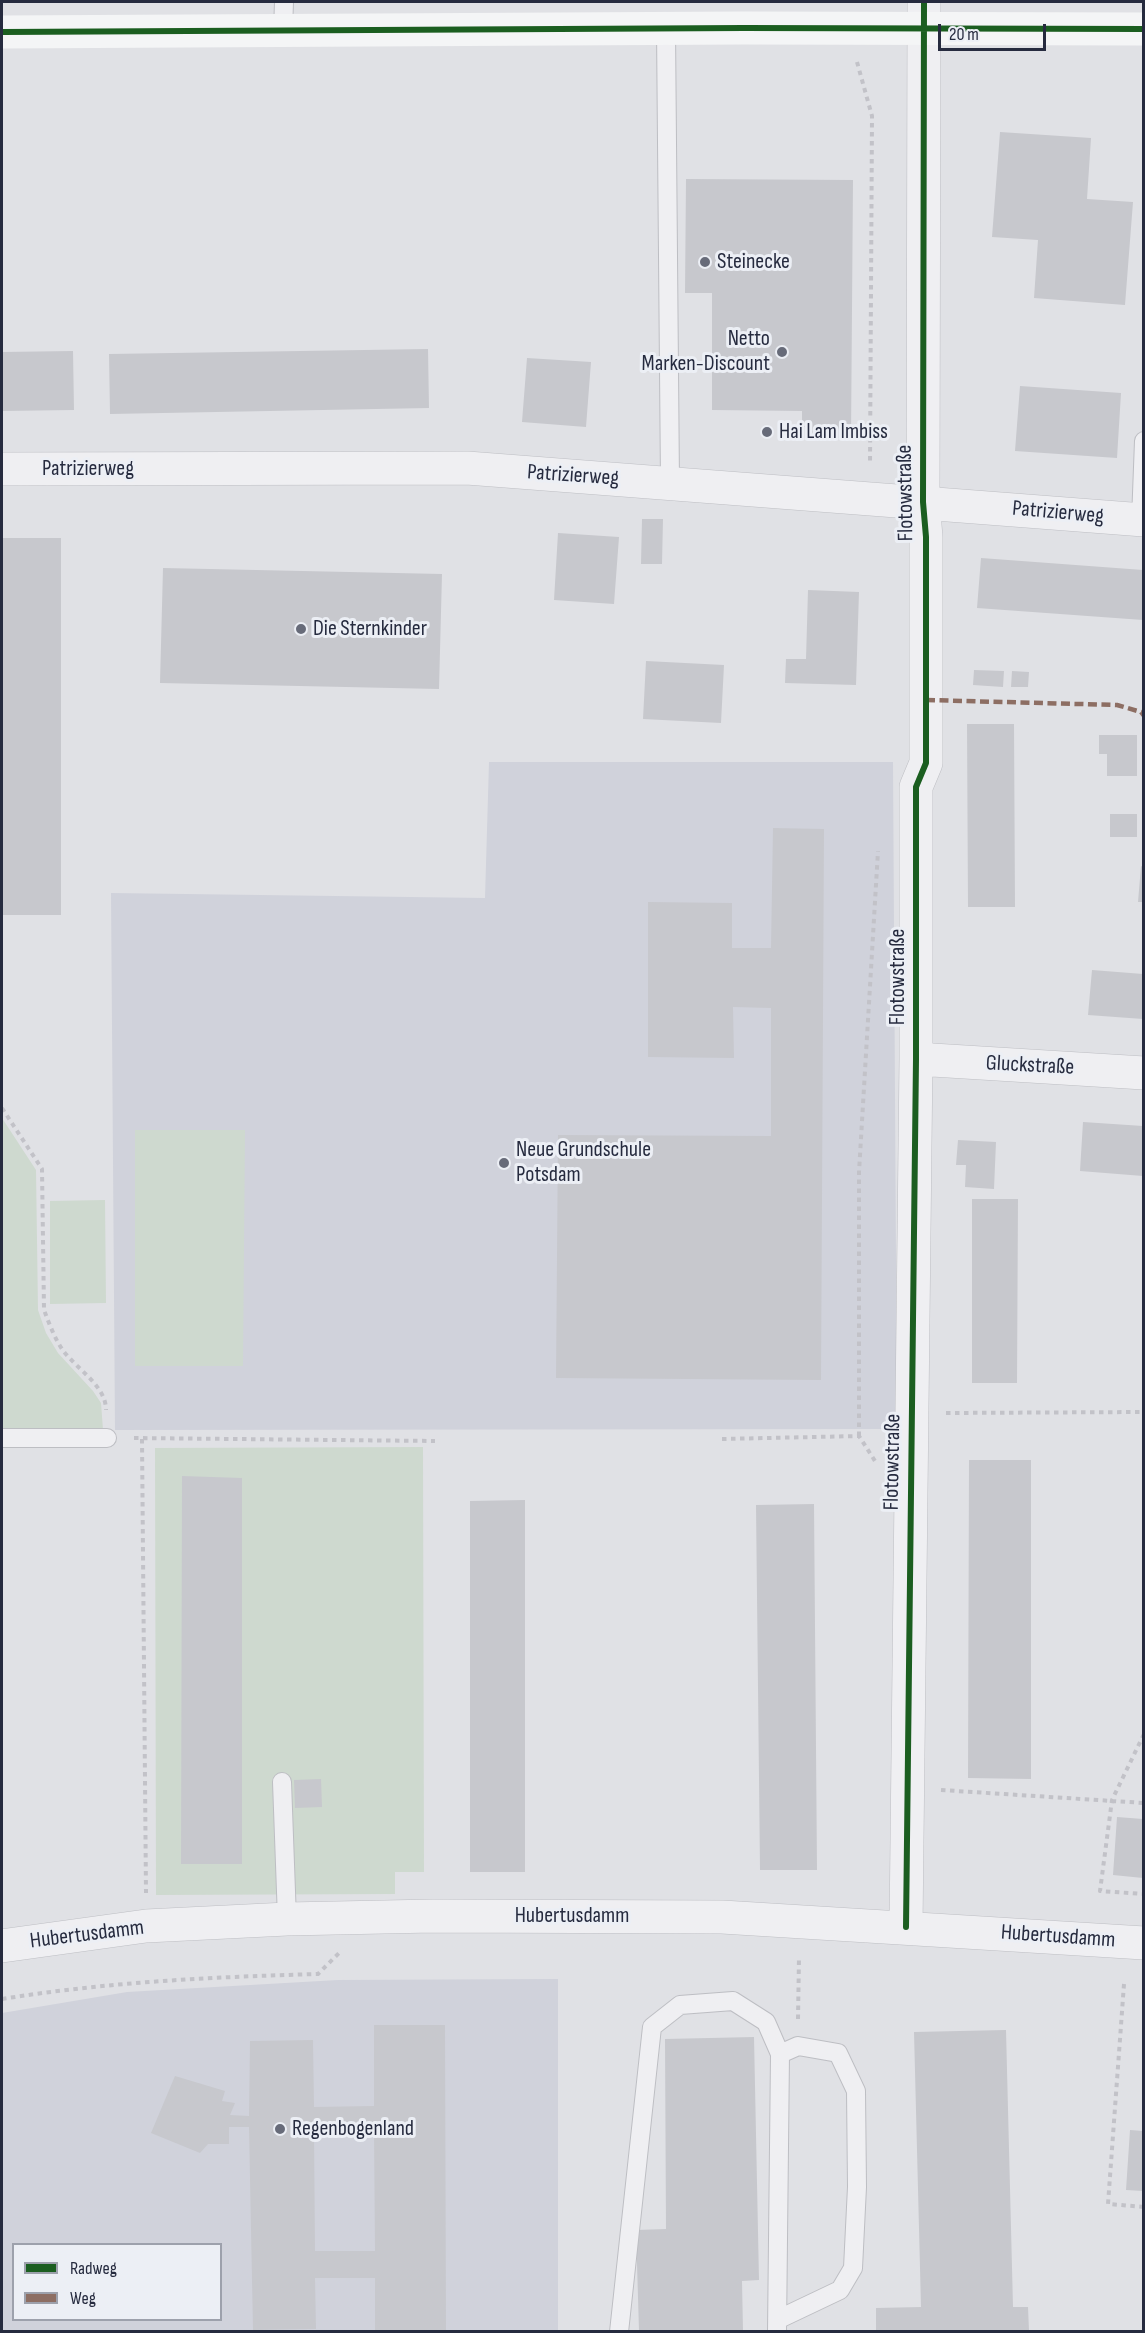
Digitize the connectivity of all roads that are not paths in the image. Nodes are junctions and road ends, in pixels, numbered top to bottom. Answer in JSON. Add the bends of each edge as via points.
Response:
{"nodes":[{"id":1,"x":924,"y":15,"type":"edge"},
{"id":2,"x":283,"y":16,"type":"edge"},
{"id":3,"x":666,"y":29,"type":"junction"},
{"id":4,"x":1143,"y":29,"type":"edge"},
{"id":5,"x":2,"y":32,"type":"edge"},
{"id":6,"x":1143,"y":441,"type":"edge"},
{"id":7,"x":2,"y":469,"type":"edge"},
{"id":8,"x":670,"y":483,"type":"junction"},
{"id":9,"x":923,"y":502,"type":"junction"},
{"id":10,"x":1142,"y":520,"type":"edge"},
{"id":11,"x":916,"y":1059,"type":"junction"},
{"id":12,"x":1143,"y":1073,"type":"edge"},
{"id":13,"x":2,"y":1438,"type":"edge"},
{"id":14,"x":107,"y":1438,"type":"road end"},
{"id":15,"x":282,"y":1782,"type":"dead end"},
{"id":16,"x":287,"y":1919,"type":"junction"},
{"id":17,"x":906,"y":1927,"type":"junction"},
{"id":18,"x":1143,"y":1943,"type":"edge"},
{"id":19,"x":2,"y":1946,"type":"edge"},
{"id":20,"x":780,"y":2054,"type":"junction"},
{"id":21,"x":778,"y":2325,"type":"edge"},
{"id":22,"x":619,"y":2331,"type":"edge"}],
"edges":[{"from":1,"to":3,"type":"street","via":[[855,28]]},
{"from":1,"to":4,"type":"street"},
{"from":1,"to":9,"type":"street","name":"Flotowstraße"},
{"from":2,"to":3,"type":"street"},
{"from":2,"to":5,"type":"street"},
{"from":3,"to":8,"type":"lane"},
{"from":6,"to":10,"type":"lane"},
{"from":7,"to":8,"type":"street","name":"Patrizierweg","via":[[467,468]]},
{"from":8,"to":9,"type":"street","name":"Patrizierweg"},
{"from":9,"to":10,"type":"street","name":"Patrizierweg"},
{"from":9,"to":11,"type":"street","name":"Flotowstraße","via":[[926,763],[916,787]]},
{"from":11,"to":12,"type":"street","name":"Gluckstraße"},
{"from":11,"to":17,"type":"street","name":"Flotowstraße"},
{"from":13,"to":14,"type":"lane"},
{"from":15,"to":16,"type":"lane"},
{"from":16,"to":17,"type":"street","name":"Hubertusdamm","via":[[722,1917]]},
{"from":16,"to":19,"type":"street","name":"Hubertusdamm","via":[[146,1926]]},
{"from":17,"to":18,"type":"street","name":"Hubertusdamm"},
{"from":20,"to":21,"type":"lane"},
{"from":20,"to":21,"type":"lane","via":[[798,2046],[838,2053],[856,2091],[857,2187],[853,2268],[840,2290]]},
{"from":20,"to":22,"type":"lane","via":[[766,2022],[734,2001],[681,2005],[652,2027]]}]}
